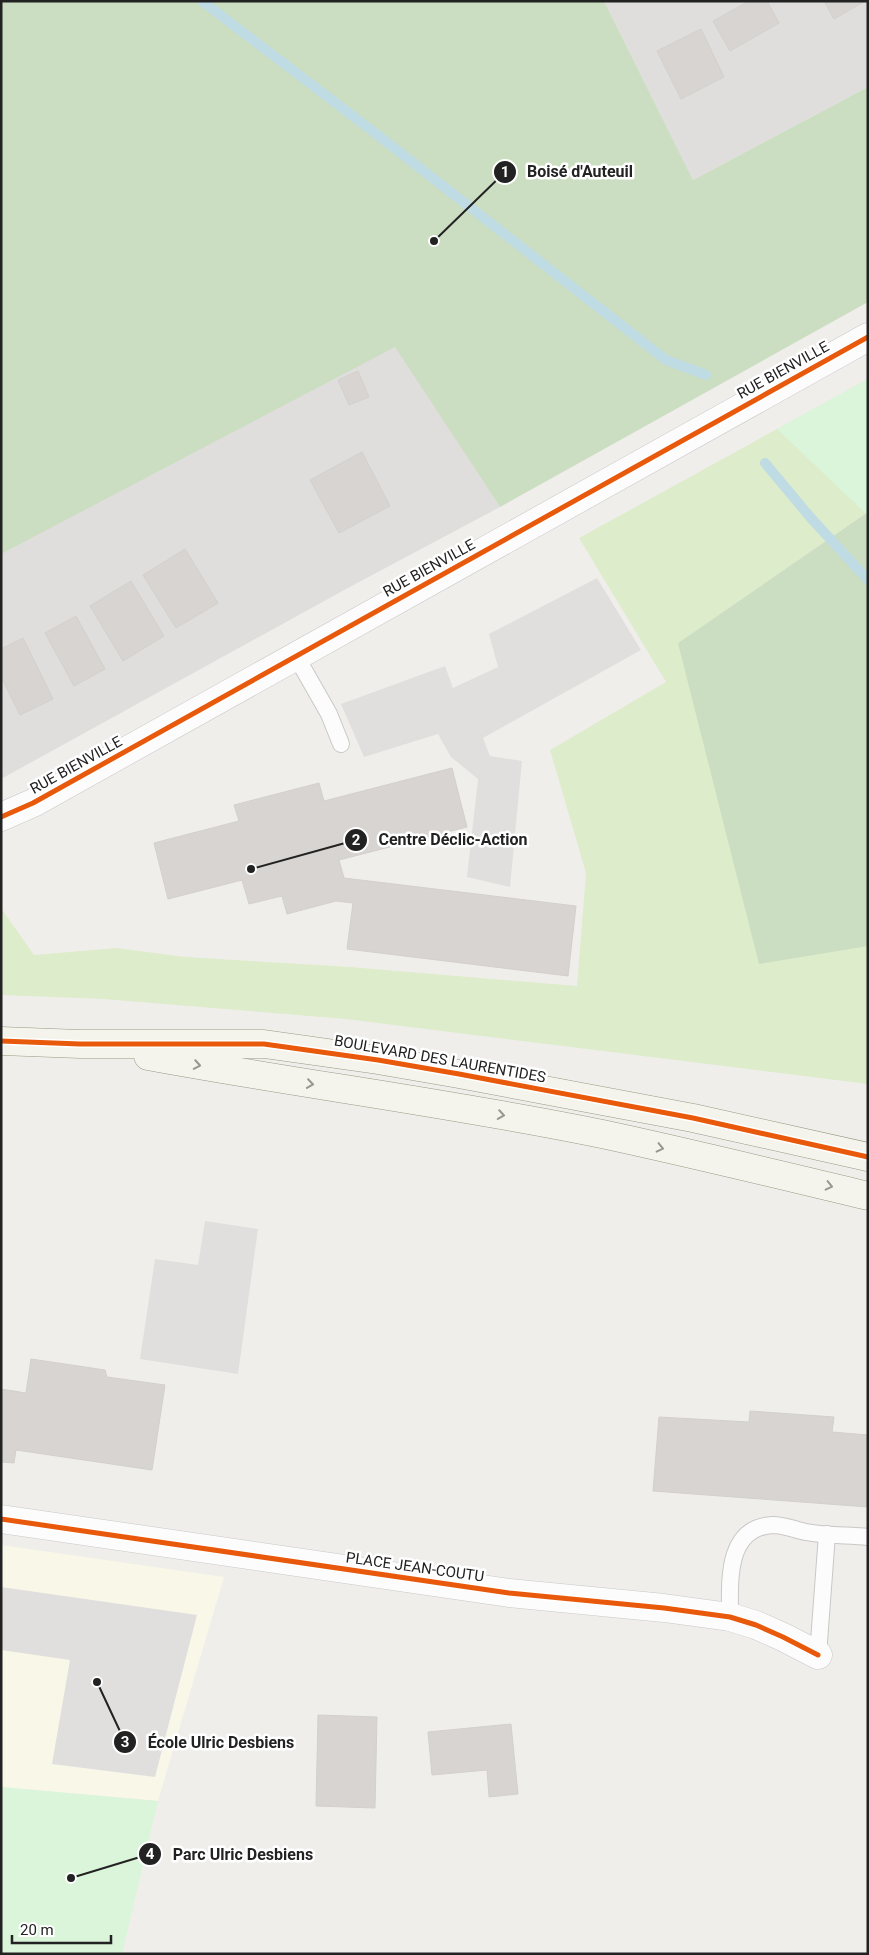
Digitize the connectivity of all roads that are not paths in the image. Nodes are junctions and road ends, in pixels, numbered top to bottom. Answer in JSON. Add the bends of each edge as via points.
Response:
{"nodes":[{"id":1,"x":868,"y":337,"type":"edge"},
{"id":2,"x":296,"y":656,"type":"junction"},
{"id":3,"x":341,"y":744,"type":"dead end"},
{"id":4,"x":1,"y":817,"type":"edge"},
{"id":5,"x":1,"y":1041,"type":"edge"},
{"id":6,"x":80,"y":1044,"type":"junction"},
{"id":7,"x":868,"y":1157,"type":"edge"},
{"id":8,"x":868,"y":1196,"type":"edge"},
{"id":9,"x":1,"y":1519,"type":"edge"},
{"id":10,"x":827,"y":1534,"type":"junction"},
{"id":11,"x":868,"y":1537,"type":"edge"},
{"id":12,"x":730,"y":1617,"type":"junction"},
{"id":13,"x":818,"y":1655,"type":"joint"}],
"edges":[{"from":1,"to":2,"type":"street","name":"RUE BIENVILLE"},
{"from":2,"to":3,"type":"lane","via":[[325,705]]},
{"from":2,"to":4,"type":"street","name":"RUE BIENVILLE","via":[[33,803]]},
{"from":5,"to":6,"type":"street","name":"BOULEVARD DES LAURENTIDES"},
{"from":6,"to":7,"type":"street","name":"BOULEVARD DES LAURENTIDES","via":[[264,1044],[378,1060],[693,1118]]},
{"from":6,"to":8,"type":"street","name":"BOULEVARD DES LAURENTIDES","one_way":true,"via":[[602,1134]]},
{"from":9,"to":12,"type":"street","name":"PLACE JEAN-COUTU","via":[[509,1593]]},
{"from":10,"to":11,"type":"lane"},
{"from":10,"to":12,"type":"lane","via":[[774,1525],[749,1532],[733,1559]]},
{"from":10,"to":13,"type":"lane"},
{"from":12,"to":13,"type":"street","name":"PLACE JEAN-COUTU","via":[[774,1633]]}]}
